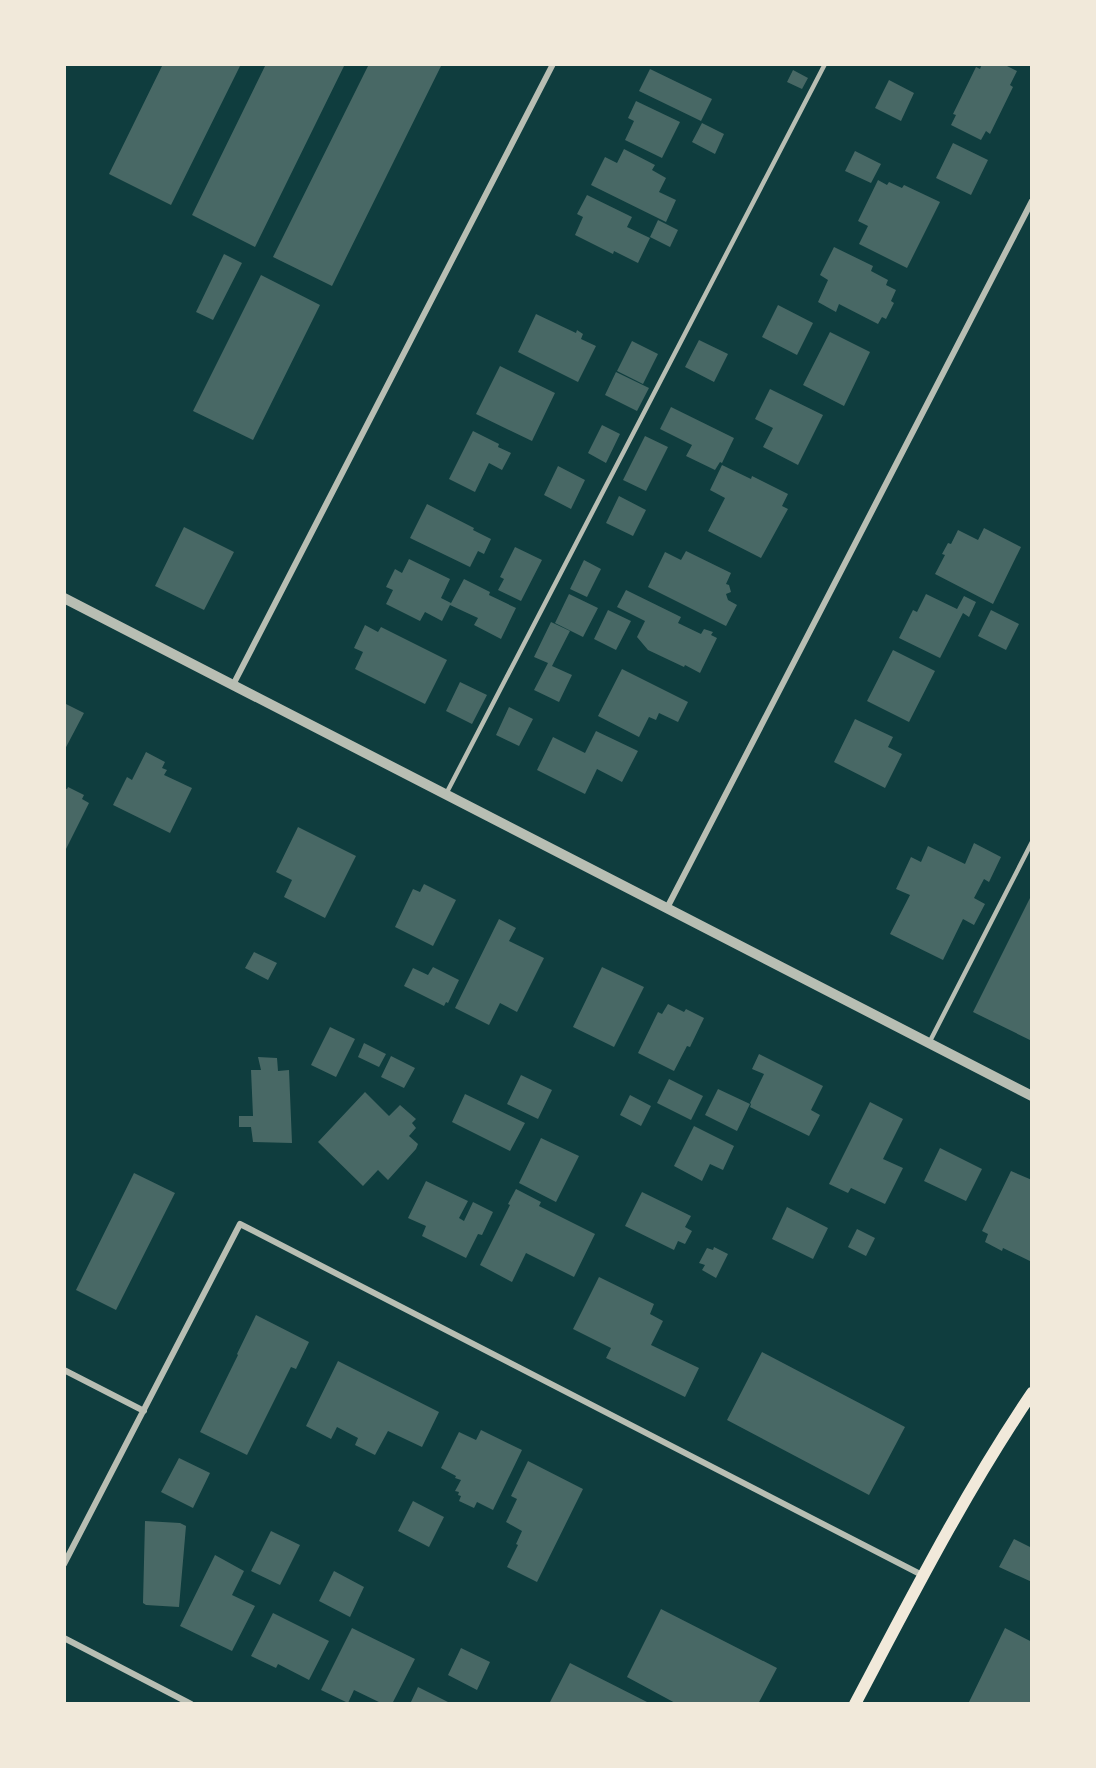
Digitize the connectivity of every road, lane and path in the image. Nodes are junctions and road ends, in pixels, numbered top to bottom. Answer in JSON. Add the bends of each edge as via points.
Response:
{"nodes":[{"id":1,"x":553,"y":64,"type":"edge"},
{"id":2,"x":825,"y":64,"type":"edge"},
{"id":3,"x":1032,"y":201,"type":"edge"},
{"id":4,"x":64,"y":598,"type":"edge"},
{"id":5,"x":233,"y":685,"type":"junction"},
{"id":6,"x":446,"y":794,"type":"junction"},
{"id":7,"x":1032,"y":842,"type":"edge"},
{"id":8,"x":667,"y":908,"type":"junction"},
{"id":9,"x":929,"y":1043,"type":"junction"},
{"id":10,"x":1032,"y":1096,"type":"edge"},
{"id":11,"x":64,"y":1370,"type":"edge"},
{"id":12,"x":1032,"y":1393,"type":"edge"},
{"id":13,"x":144,"y":1411,"type":"junction"},
{"id":14,"x":64,"y":1564,"type":"edge"},
{"id":15,"x":922,"y":1575,"type":"junction"},
{"id":16,"x":64,"y":1638,"type":"edge"},
{"id":17,"x":191,"y":1704,"type":"edge"},
{"id":18,"x":855,"y":1704,"type":"edge"}],
"edges":[{"from":1,"to":5,"type":"street"},
{"from":2,"to":6,"type":"lane"},
{"from":3,"to":8,"type":"street"},
{"from":4,"to":5,"type":"street"},
{"from":5,"to":6,"type":"street"},
{"from":6,"to":8,"type":"street"},
{"from":7,"to":9,"type":"lane"},
{"from":8,"to":9,"type":"street"},
{"from":9,"to":10,"type":"street"},
{"from":11,"to":13,"type":"street"},
{"from":12,"to":15,"type":"main road"},
{"from":13,"to":14,"type":"street"},
{"from":13,"to":15,"type":"street","via":[[240,1224]]},
{"from":15,"to":18,"type":"main road"},
{"from":16,"to":17,"type":"street"}]}
